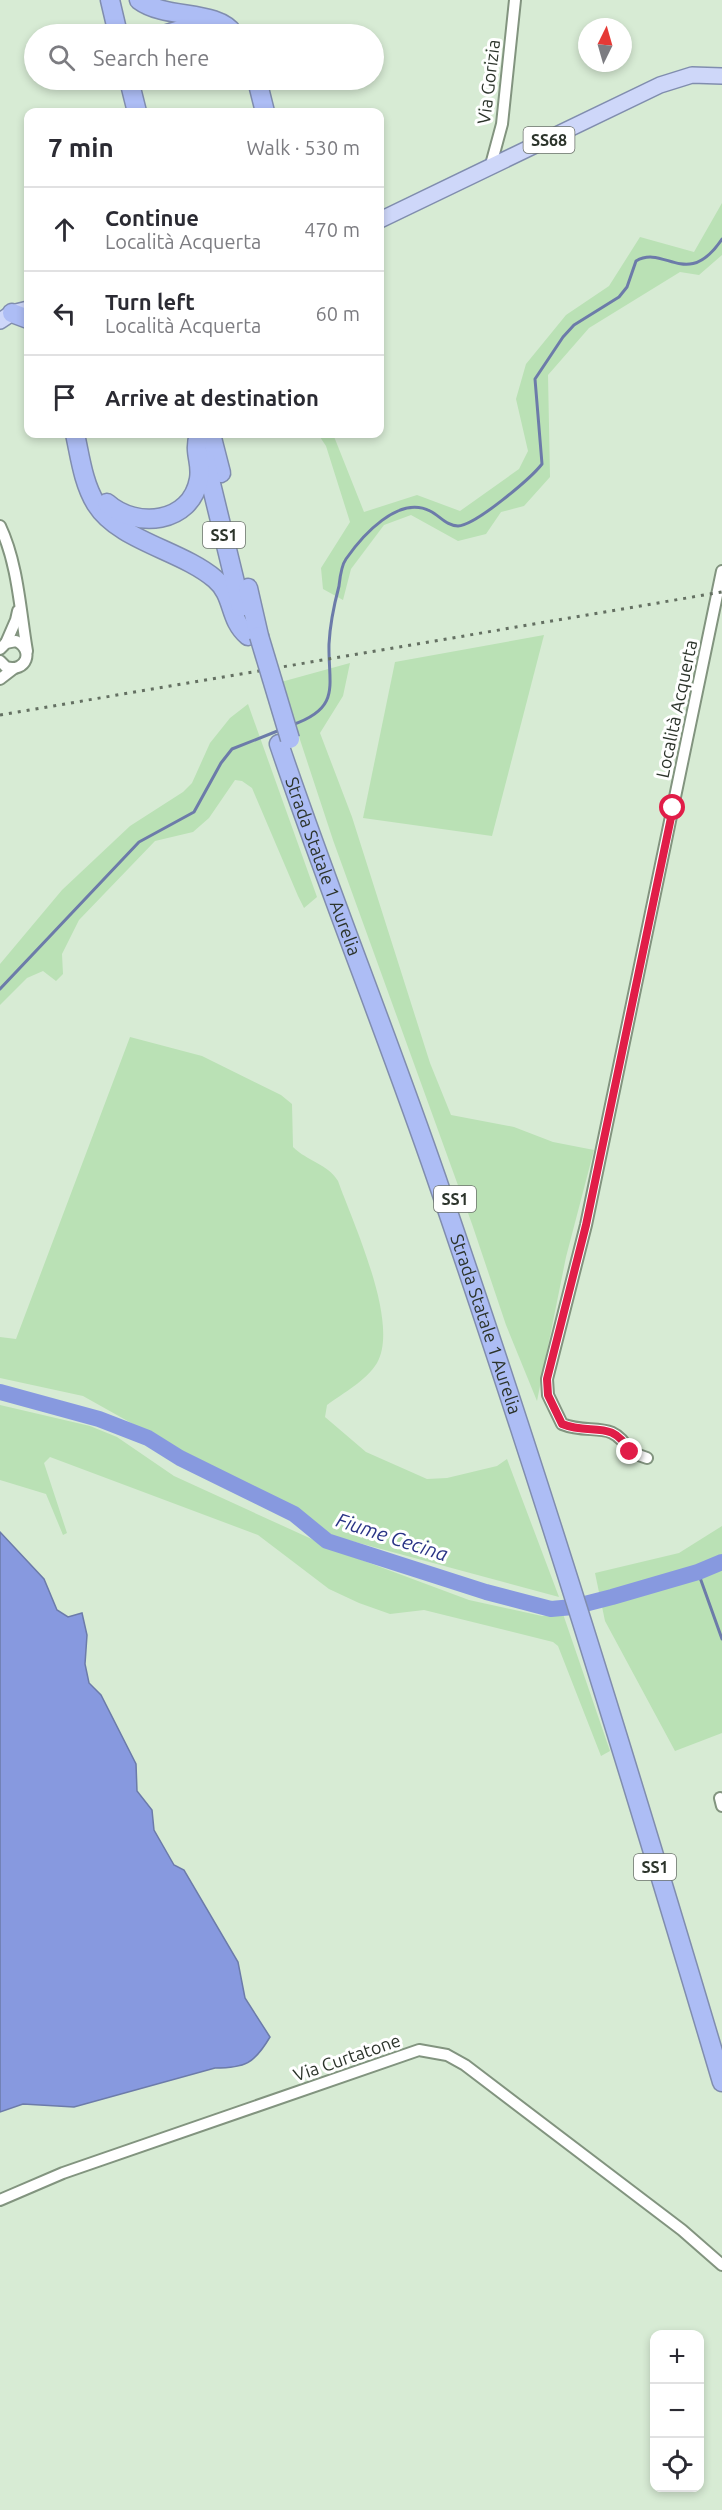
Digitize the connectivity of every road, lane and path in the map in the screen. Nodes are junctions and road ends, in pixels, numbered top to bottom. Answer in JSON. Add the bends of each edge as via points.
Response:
{"nodes":[{"id":1,"x":100,"y":0,"type":"edge"},
{"id":2,"x":110,"y":0,"type":"edge"},
{"id":3,"x":515,"y":0,"type":"edge"},
{"id":4,"x":143,"y":3,"type":"edge"},
{"id":5,"x":106,"y":24,"type":"edge"},
{"id":6,"x":116,"y":24,"type":"edge"},
{"id":7,"x":224,"y":24,"type":"edge"},
{"id":8,"x":722,"y":76,"type":"edge"},
{"id":9,"x":120,"y":90,"type":"edge"},
{"id":10,"x":132,"y":90,"type":"edge"},
{"id":11,"x":141,"y":90,"type":"edge"},
{"id":12,"x":260,"y":90,"type":"edge"},
{"id":13,"x":124,"y":108,"type":"edge"},
{"id":14,"x":136,"y":108,"type":"edge"},
{"id":15,"x":143,"y":108,"type":"edge"},
{"id":16,"x":264,"y":108,"type":"edge"},
{"id":17,"x":493,"y":167,"type":"junction"},
{"id":18,"x":384,"y":218,"type":"edge"},
{"id":19,"x":76,"y":438,"type":"edge"},
{"id":20,"x":85,"y":438,"type":"edge"},
{"id":21,"x":198,"y":438,"type":"edge"},
{"id":22,"x":200,"y":438,"type":"edge"},
{"id":23,"x":212,"y":438,"type":"edge"},
{"id":24,"x":1,"y":530,"type":"edge"},
{"id":25,"x":722,"y":571,"type":"edge"},
{"id":26,"x":19,"y":602,"type":"junction"},
{"id":27,"x":252,"y":637,"type":"junction"},
{"id":28,"x":3,"y":646,"type":"edge"},
{"id":29,"x":27,"y":651,"type":"junction"},
{"id":30,"x":0,"y":661,"type":"edge"},
{"id":31,"x":13,"y":669,"type":"junction"},
{"id":32,"x":0,"y":679,"type":"edge"},
{"id":33,"x":647,"y":1458,"type":"dead end"},
{"id":34,"x":603,"y":1668,"type":"junction"},
{"id":35,"x":722,"y":2042,"type":"edge"},
{"id":36,"x":722,"y":2082,"type":"edge"},
{"id":37,"x":0,"y":2200,"type":"edge"},
{"id":38,"x":722,"y":2265,"type":"edge"}],
"edges":[{"from":1,"to":5,"type":"highway"},
{"from":2,"to":6,"type":"highway"},
{"from":3,"to":17,"type":"street","name":"Via Gorizia","via":[[502,124]]},
{"from":4,"to":7,"type":"highway","via":[[164,12]]},
{"from":8,"to":17,"type":"main road","number":"SS68","via":[[692,75],[660,85]]},
{"from":9,"to":13,"type":"highway"},
{"from":10,"to":14,"type":"highway"},
{"from":11,"to":15,"type":"highway"},
{"from":12,"to":16,"type":"highway"},
{"from":17,"to":18,"type":"main road","number":"SS68"},
{"from":19,"to":27,"type":"highway","via":[[90,494],[105,516],[216,579],[229,598],[236,624]]},
{"from":20,"to":21,"type":"highway","number":"SS1","via":[[94,481],[104,499],[123,515],[146,520],[175,512],[194,492],[199,478],[195,448]]},
{"from":22,"to":27,"type":"highway","name":"Strada Statale 1 Aurelia","number":"SS1"},
{"from":23,"to":27,"type":"highway","name":"Strada Statale 1 Aurelia","number":"SS1"},
{"from":24,"to":26,"type":"street"},
{"from":25,"to":33,"type":"street","name":"Località Acquerta","via":[[586,1225],[547,1379],[548,1395],[562,1424],[576,1430],[612,1431],[622,1438],[630,1452]]},
{"from":26,"to":28,"type":"street","via":[[16,620]]},
{"from":26,"to":29,"type":"street"},
{"from":27,"to":34,"type":"highway","name":"Strada Statale 1 Aurelia","number":"SS1","bridge":true,"via":[[331,879],[549,1493]]},
{"from":28,"to":29,"type":"street","via":[[20,642]]},
{"from":29,"to":31,"type":"street","via":[[23,665]]},
{"from":30,"to":31,"type":"street"},
{"from":31,"to":32,"type":"street"},
{"from":34,"to":35,"type":"highway","name":"Strada Statale 1 Aurelia","number":"SS1"},
{"from":34,"to":36,"type":"highway","name":"Strada Statale 1 Aurelia","number":"SS1"},
{"from":37,"to":38,"type":"street","name":"Via Curtatone","via":[[63,2173],[419,2050],[433,2051],[465,2065],[682,2230]]}]}
